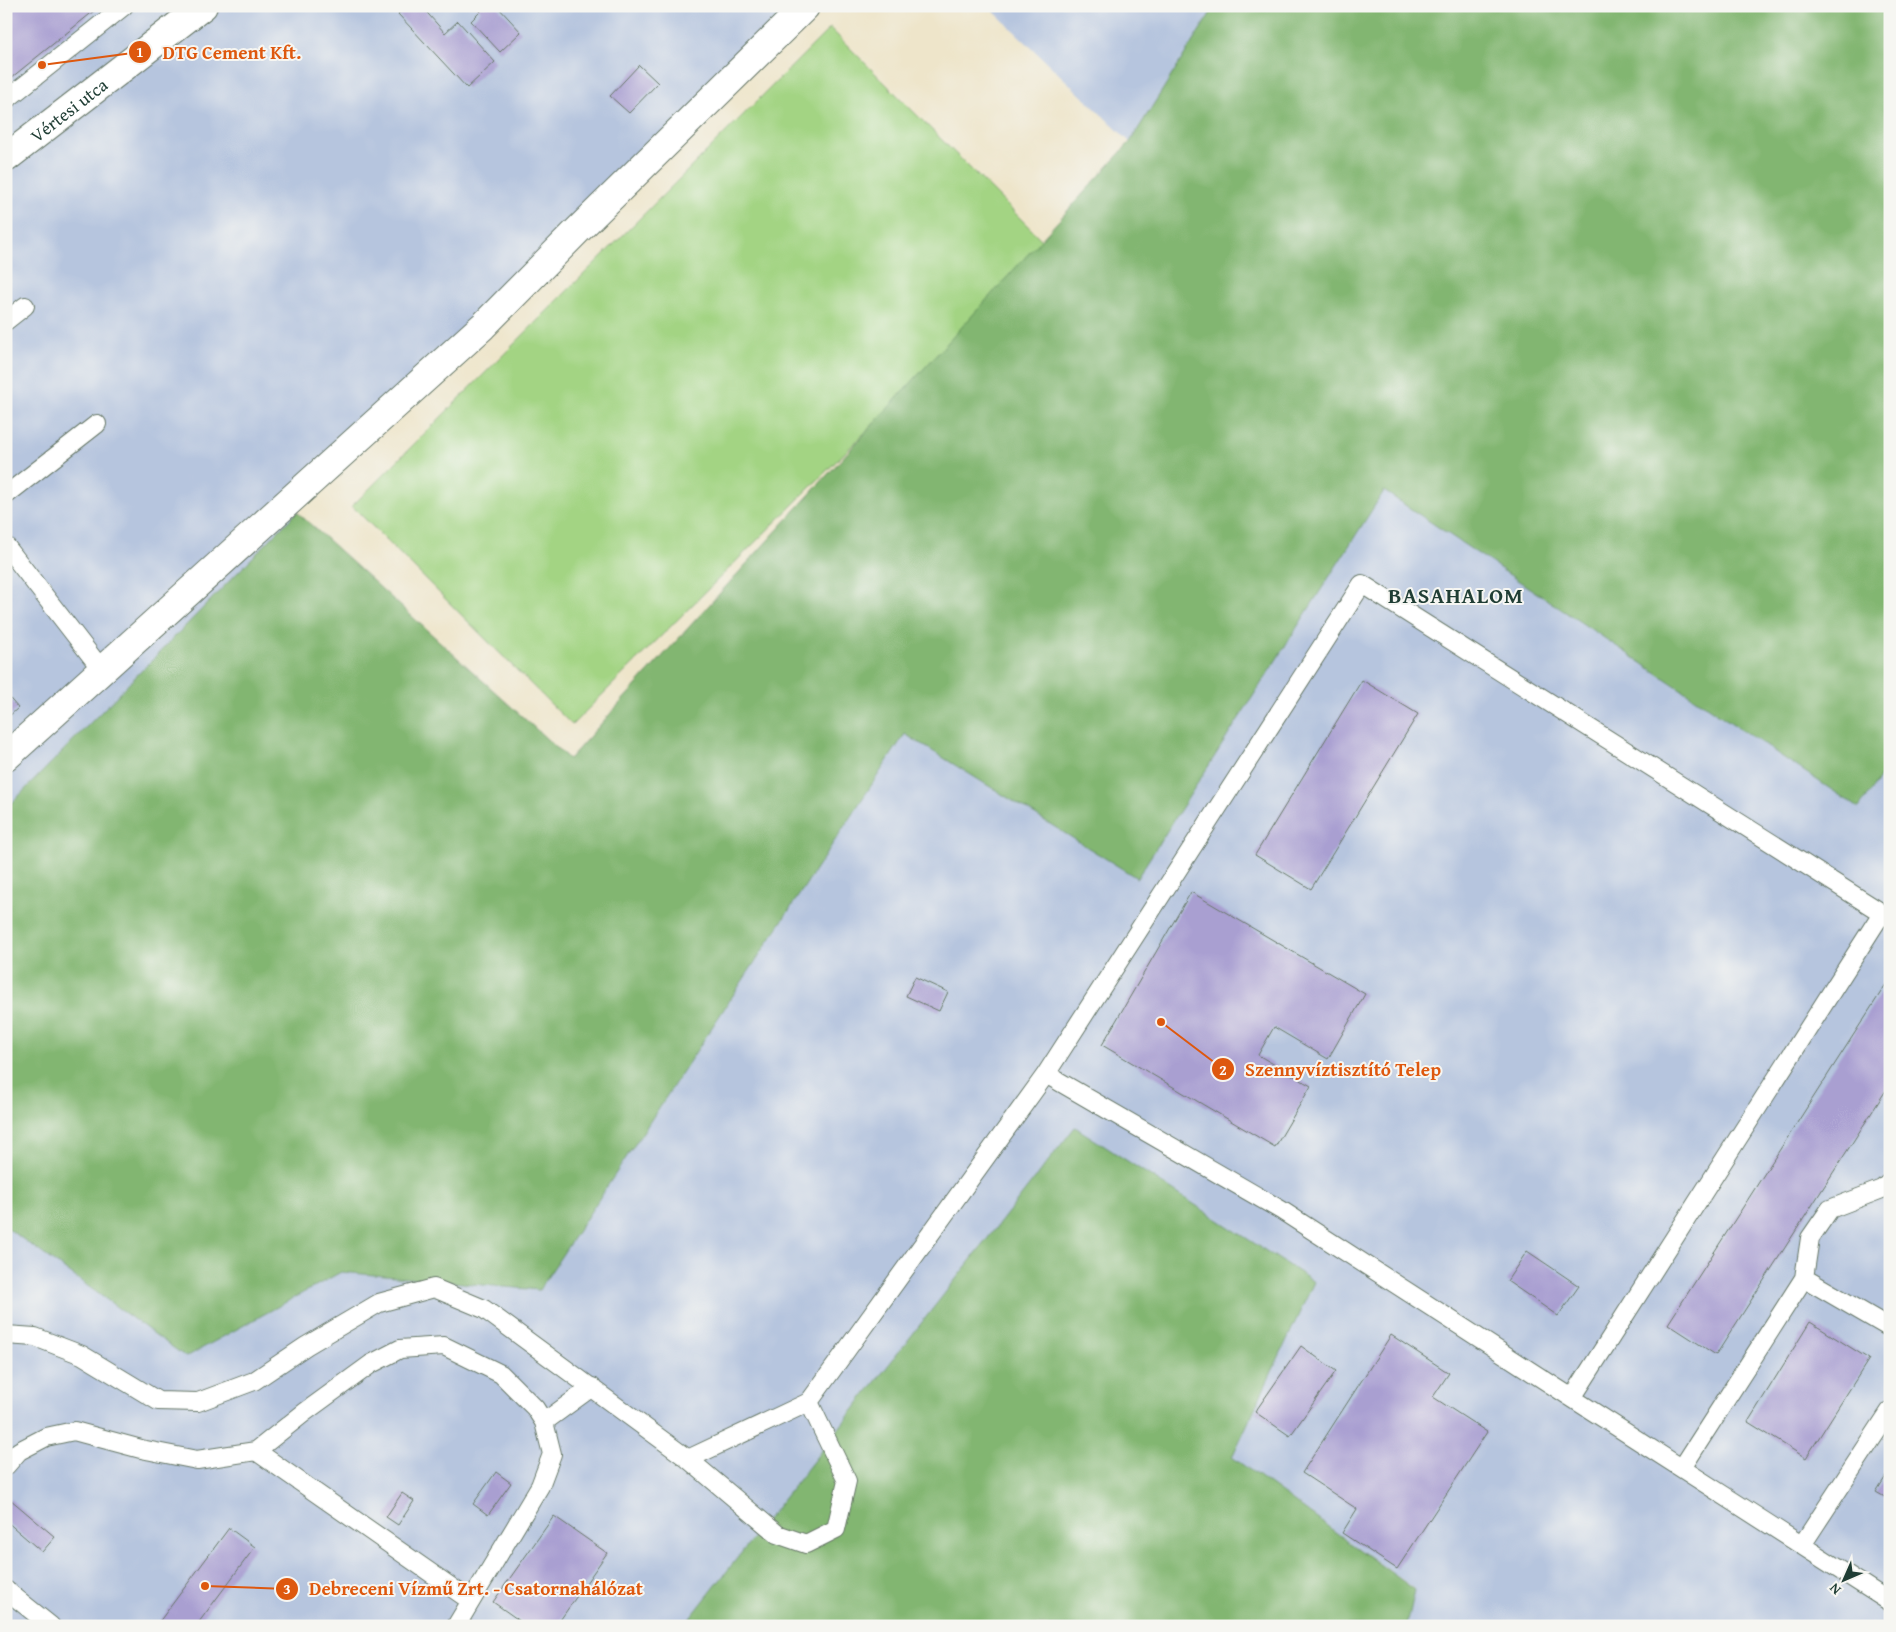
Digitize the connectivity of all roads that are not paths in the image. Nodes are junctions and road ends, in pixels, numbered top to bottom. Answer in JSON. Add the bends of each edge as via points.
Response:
{"nodes":[{"id":1,"x":124,"y":6,"type":"edge"},
{"id":2,"x":203,"y":6,"type":"edge"},
{"id":3,"x":805,"y":7,"type":"edge"},
{"id":4,"x":6,"y":100,"type":"edge"},
{"id":5,"x":6,"y":158,"type":"edge"},
{"id":6,"x":25,"y":306,"type":"dead end"},
{"id":7,"x":6,"y":321,"type":"edge"},
{"id":8,"x":97,"y":424,"type":"dead end"},
{"id":9,"x":6,"y":495,"type":"edge"},
{"id":10,"x":6,"y":546,"type":"edge"},
{"id":11,"x":102,"y":670,"type":"junction"},
{"id":12,"x":6,"y":757,"type":"edge"},
{"id":13,"x":1886,"y":915,"type":"edge"},
{"id":14,"x":1046,"y":1074,"type":"junction"},
{"id":15,"x":1890,"y":1182,"type":"edge"},
{"id":16,"x":1804,"y":1278,"type":"junction"},
{"id":17,"x":1890,"y":1328,"type":"edge"},
{"id":18,"x":6,"y":1336,"type":"edge"},
{"id":19,"x":592,"y":1387,"type":"junction"},
{"id":20,"x":1572,"y":1398,"type":"junction"},
{"id":21,"x":810,"y":1402,"type":"junction"},
{"id":22,"x":1890,"y":1411,"type":"edge"},
{"id":23,"x":544,"y":1422,"type":"junction"},
{"id":24,"x":256,"y":1451,"type":"junction"},
{"id":25,"x":688,"y":1459,"type":"junction"},
{"id":26,"x":6,"y":1466,"type":"edge"},
{"id":27,"x":1682,"y":1468,"type":"junction"},
{"id":28,"x":1802,"y":1545,"type":"junction"},
{"id":29,"x":6,"y":1590,"type":"edge"},
{"id":30,"x":470,"y":1602,"type":"junction"},
{"id":31,"x":1890,"y":1602,"type":"edge"},
{"id":32,"x":51,"y":1626,"type":"edge"},
{"id":33,"x":456,"y":1626,"type":"edge"}],
"edges":[{"from":1,"to":4,"type":"lane"},
{"from":2,"to":5,"type":"street","name":"Vértesi utca"},
{"from":3,"to":11,"type":"street","via":[[483,326]]},
{"from":6,"to":7,"type":"lane"},
{"from":8,"to":9,"type":"lane"},
{"from":10,"to":11,"type":"lane"},
{"from":11,"to":12,"type":"street"},
{"from":13,"to":14,"type":"lane","via":[[1362,584]]},
{"from":13,"to":20,"type":"lane"},
{"from":14,"to":20,"type":"lane","via":[[1280,1210]]},
{"from":14,"to":21,"type":"lane"},
{"from":15,"to":16,"type":"lane","via":[[1882,1189],[1830,1209],[1810,1238]]},
{"from":16,"to":17,"type":"lane"},
{"from":16,"to":27,"type":"lane"},
{"from":18,"to":19,"type":"lane","via":[[35,1337],[82,1355],[158,1401],[198,1402],[254,1381],[379,1303],[434,1288],[484,1309]]},
{"from":19,"to":23,"type":"lane"},
{"from":19,"to":25,"type":"lane"},
{"from":20,"to":27,"type":"lane"},
{"from":21,"to":25,"type":"lane"},
{"from":21,"to":25,"type":"lane","via":[[847,1481],[836,1529],[806,1544],[777,1534]]},
{"from":22,"to":28,"type":"lane"},
{"from":23,"to":24,"type":"lane","via":[[535,1408],[501,1374],[444,1346],[400,1349],[371,1364]]},
{"from":23,"to":30,"type":"lane","via":[[552,1454],[540,1486]]},
{"from":24,"to":26,"type":"lane","via":[[197,1460],[74,1431],[46,1437],[19,1450]]},
{"from":24,"to":30,"type":"lane"},
{"from":27,"to":28,"type":"lane"},
{"from":28,"to":31,"type":"lane"},
{"from":29,"to":32,"type":"lane"},
{"from":30,"to":33,"type":"lane"}]}
